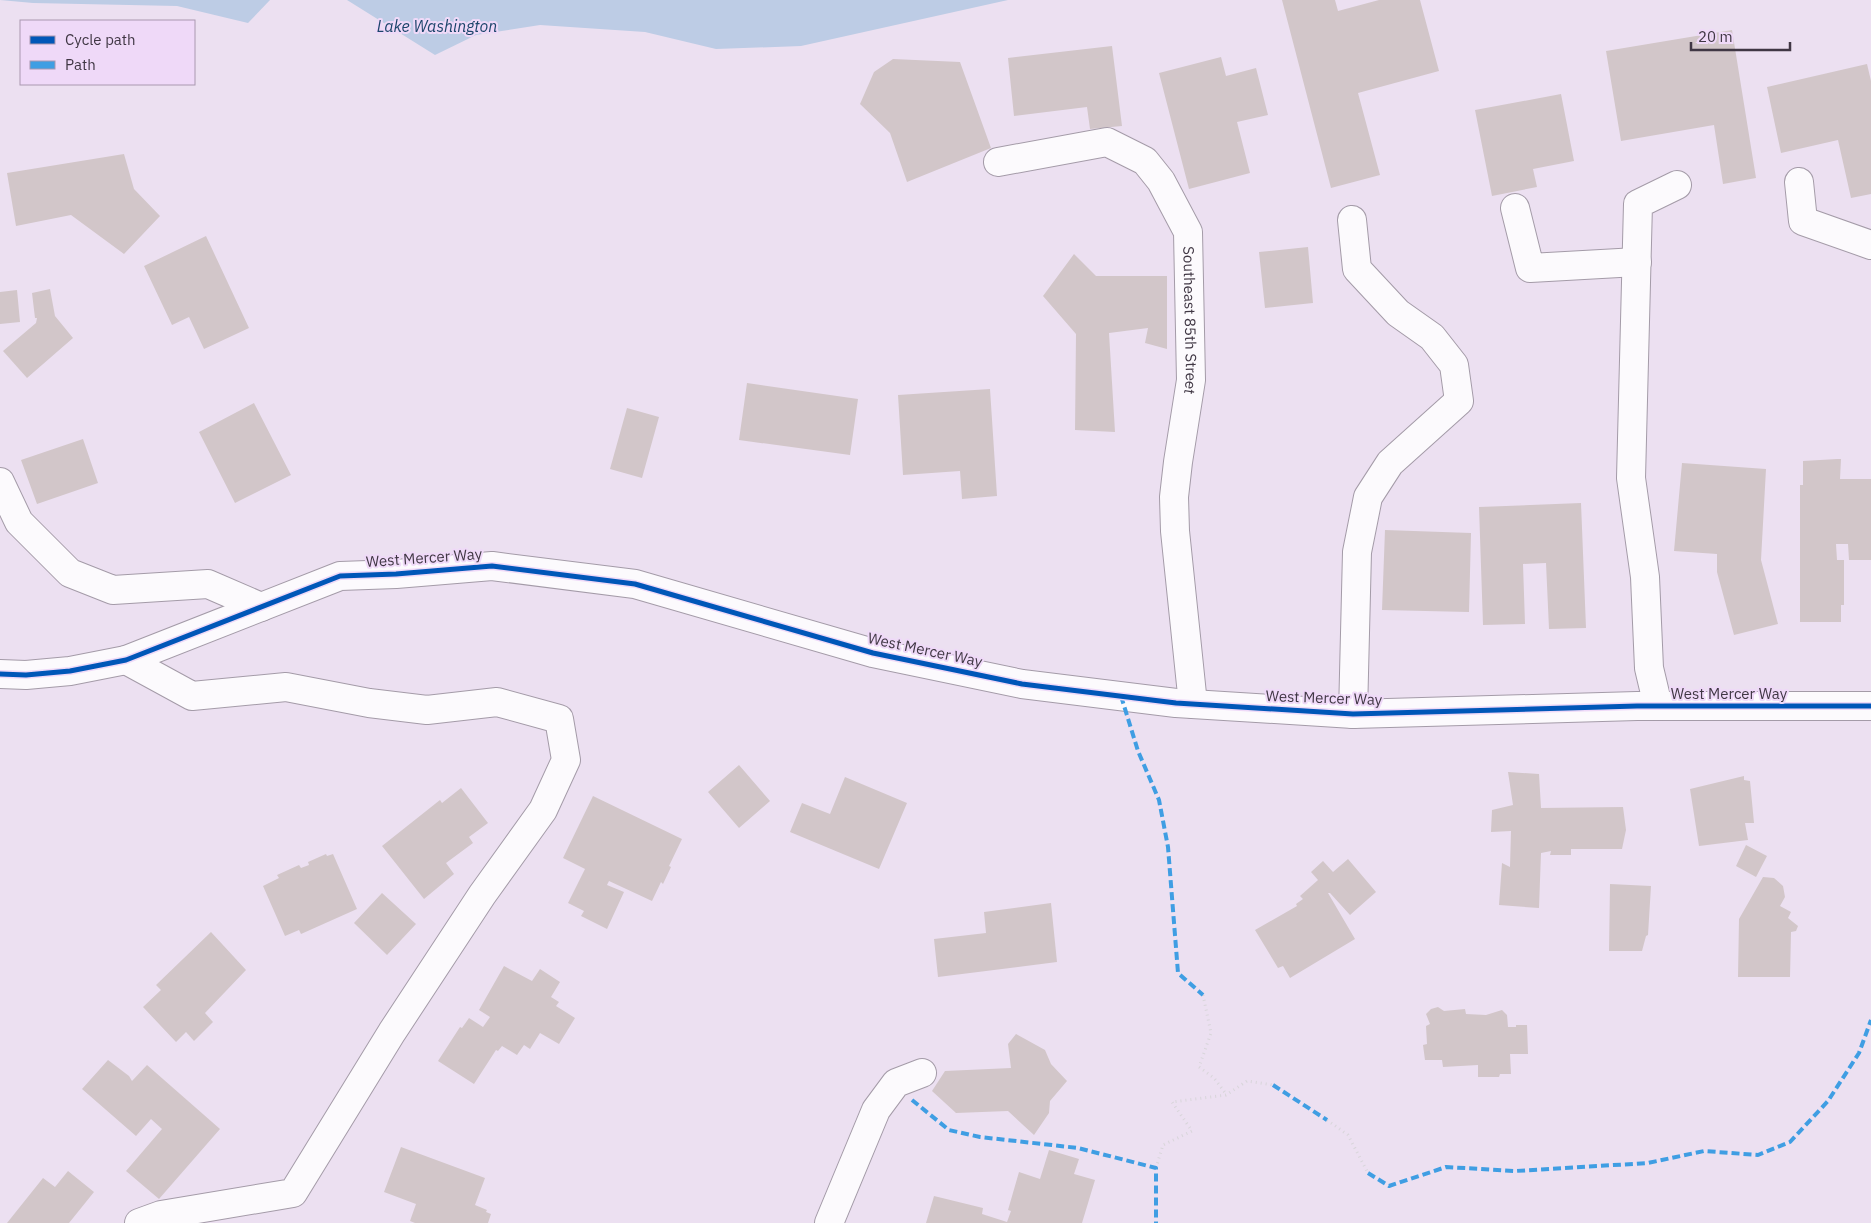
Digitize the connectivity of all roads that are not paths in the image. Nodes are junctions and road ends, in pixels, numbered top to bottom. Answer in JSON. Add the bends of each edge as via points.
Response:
{"nodes":[{"id":1,"x":998,"y":162,"type":"dead end"},
{"id":2,"x":1798,"y":182,"type":"dead end"},
{"id":3,"x":1677,"y":185,"type":"dead end"},
{"id":4,"x":1514,"y":208,"type":"dead end"},
{"id":5,"x":1352,"y":220,"type":"dead end"},
{"id":6,"x":1871,"y":245,"type":"edge"},
{"id":7,"x":1637,"y":262,"type":"junction"},
{"id":8,"x":0,"y":482,"type":"edge"},
{"id":9,"x":261,"y":606,"type":"junction"},
{"id":10,"x":126,"y":660,"type":"junction"},
{"id":11,"x":0,"y":674,"type":"edge"},
{"id":12,"x":1193,"y":704,"type":"junction"},
{"id":13,"x":1658,"y":706,"type":"junction"},
{"id":14,"x":1871,"y":706,"type":"edge"},
{"id":15,"x":1353,"y":714,"type":"junction"},
{"id":16,"x":922,"y":1074,"type":"dead end"},
{"id":17,"x":139,"y":1223,"type":"edge"},
{"id":18,"x":829,"y":1223,"type":"edge"}],
"edges":[{"from":1,"to":12,"type":"street","name":"Southeast 85th Street","via":[[1107,142],[1145,161],[1161,181],[1188,232],[1191,380],[1178,462],[1174,514]]},
{"from":2,"to":6,"type":"street","via":[[1803,221]]},
{"from":3,"to":7,"type":"street","via":[[1638,204]]},
{"from":4,"to":7,"type":"street","via":[[1530,268]]},
{"from":5,"to":15,"type":"street","via":[[1357,270],[1398,314],[1432,337],[1454,365],[1459,401],[1390,464],[1368,497],[1357,552]]},
{"from":7,"to":13,"type":"street","via":[[1631,478],[1645,577],[1649,668]]},
{"from":8,"to":9,"type":"street","via":[[19,522],[70,573],[114,590],[208,584]]},
{"from":9,"to":10,"type":"street","name":"West Mercer Way"},
{"from":9,"to":12,"type":"street","name":"West Mercer Way","via":[[340,576],[492,566],[635,584],[873,653],[1022,684]]},
{"from":10,"to":11,"type":"street","name":"West Mercer Way","via":[[26,676]]},
{"from":10,"to":17,"type":"street","via":[[192,696],[286,687],[427,710],[497,702],[559,719],[566,760],[543,810],[482,895],[392,1032],[292,1193],[161,1215]]},
{"from":12,"to":15,"type":"street","name":"West Mercer Way"},
{"from":13,"to":14,"type":"street","name":"West Mercer Way"},
{"from":13,"to":15,"type":"street","name":"West Mercer Way"},
{"from":16,"to":18,"type":"street","via":[[896,1083],[876,1110]]}]}
